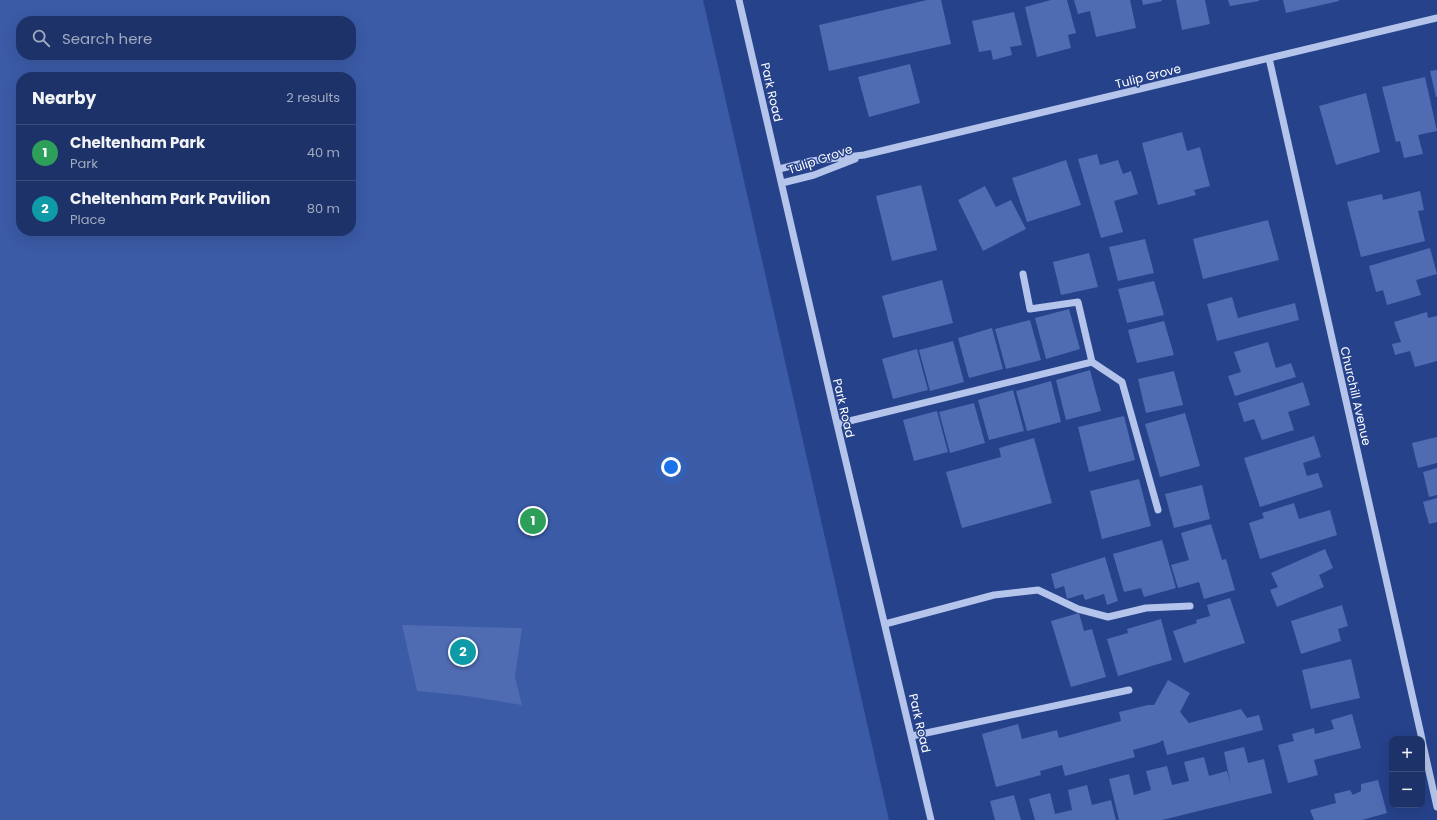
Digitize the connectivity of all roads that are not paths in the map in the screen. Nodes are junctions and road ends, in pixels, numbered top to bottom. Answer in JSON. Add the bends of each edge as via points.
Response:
{"nodes":[{"id":1,"x":739,"y":0,"type":"edge"},
{"id":2,"x":1437,"y":18,"type":"edge"},
{"id":3,"x":1269,"y":58,"type":"junction"},
{"id":4,"x":864,"y":155,"type":"junction"},
{"id":5,"x":778,"y":169,"type":"junction"},
{"id":6,"x":782,"y":183,"type":"junction"},
{"id":7,"x":1023,"y":274,"type":"dead end"},
{"id":8,"x":1092,"y":362,"type":"junction"},
{"id":9,"x":837,"y":424,"type":"junction"},
{"id":10,"x":1158,"y":510,"type":"dead end"},
{"id":11,"x":1190,"y":606,"type":"dead end"},
{"id":12,"x":884,"y":624,"type":"junction"},
{"id":13,"x":1129,"y":690,"type":"dead end"},
{"id":14,"x":912,"y":736,"type":"junction"},
{"id":15,"x":1421,"y":736,"type":"edge"},
{"id":16,"x":1425,"y":753,"type":"edge"},
{"id":17,"x":1437,"y":807,"type":"edge"},
{"id":18,"x":931,"y":820,"type":"edge"}],
"edges":[{"from":1,"to":5,"type":"street","name":"Park Road"},
{"from":2,"to":3,"type":"street","name":"Tulip Grove"},
{"from":3,"to":4,"type":"street","name":"Tulip Grove"},
{"from":3,"to":15,"type":"street","name":"Churchill Avenue"},
{"from":4,"to":5,"type":"street","name":"Tulip Grove","via":[[811,161]]},
{"from":4,"to":6,"type":"street","name":"Tulip Grove","via":[[814,175]]},
{"from":5,"to":6,"type":"street","name":"Park Road"},
{"from":6,"to":9,"type":"street","name":"Park Road"},
{"from":7,"to":8,"type":"street","via":[[1030,309],[1078,302]]},
{"from":8,"to":9,"type":"street"},
{"from":8,"to":10,"type":"street","via":[[1122,382]]},
{"from":9,"to":12,"type":"street","name":"Park Road"},
{"from":11,"to":12,"type":"street","via":[[1146,608],[1108,617],[1078,609],[1038,590],[994,595]]},
{"from":12,"to":14,"type":"street","name":"Park Road"},
{"from":13,"to":14,"type":"street"},
{"from":14,"to":18,"type":"street","name":"Park Road"},
{"from":16,"to":17,"type":"street","name":"Churchill Avenue"}]}
